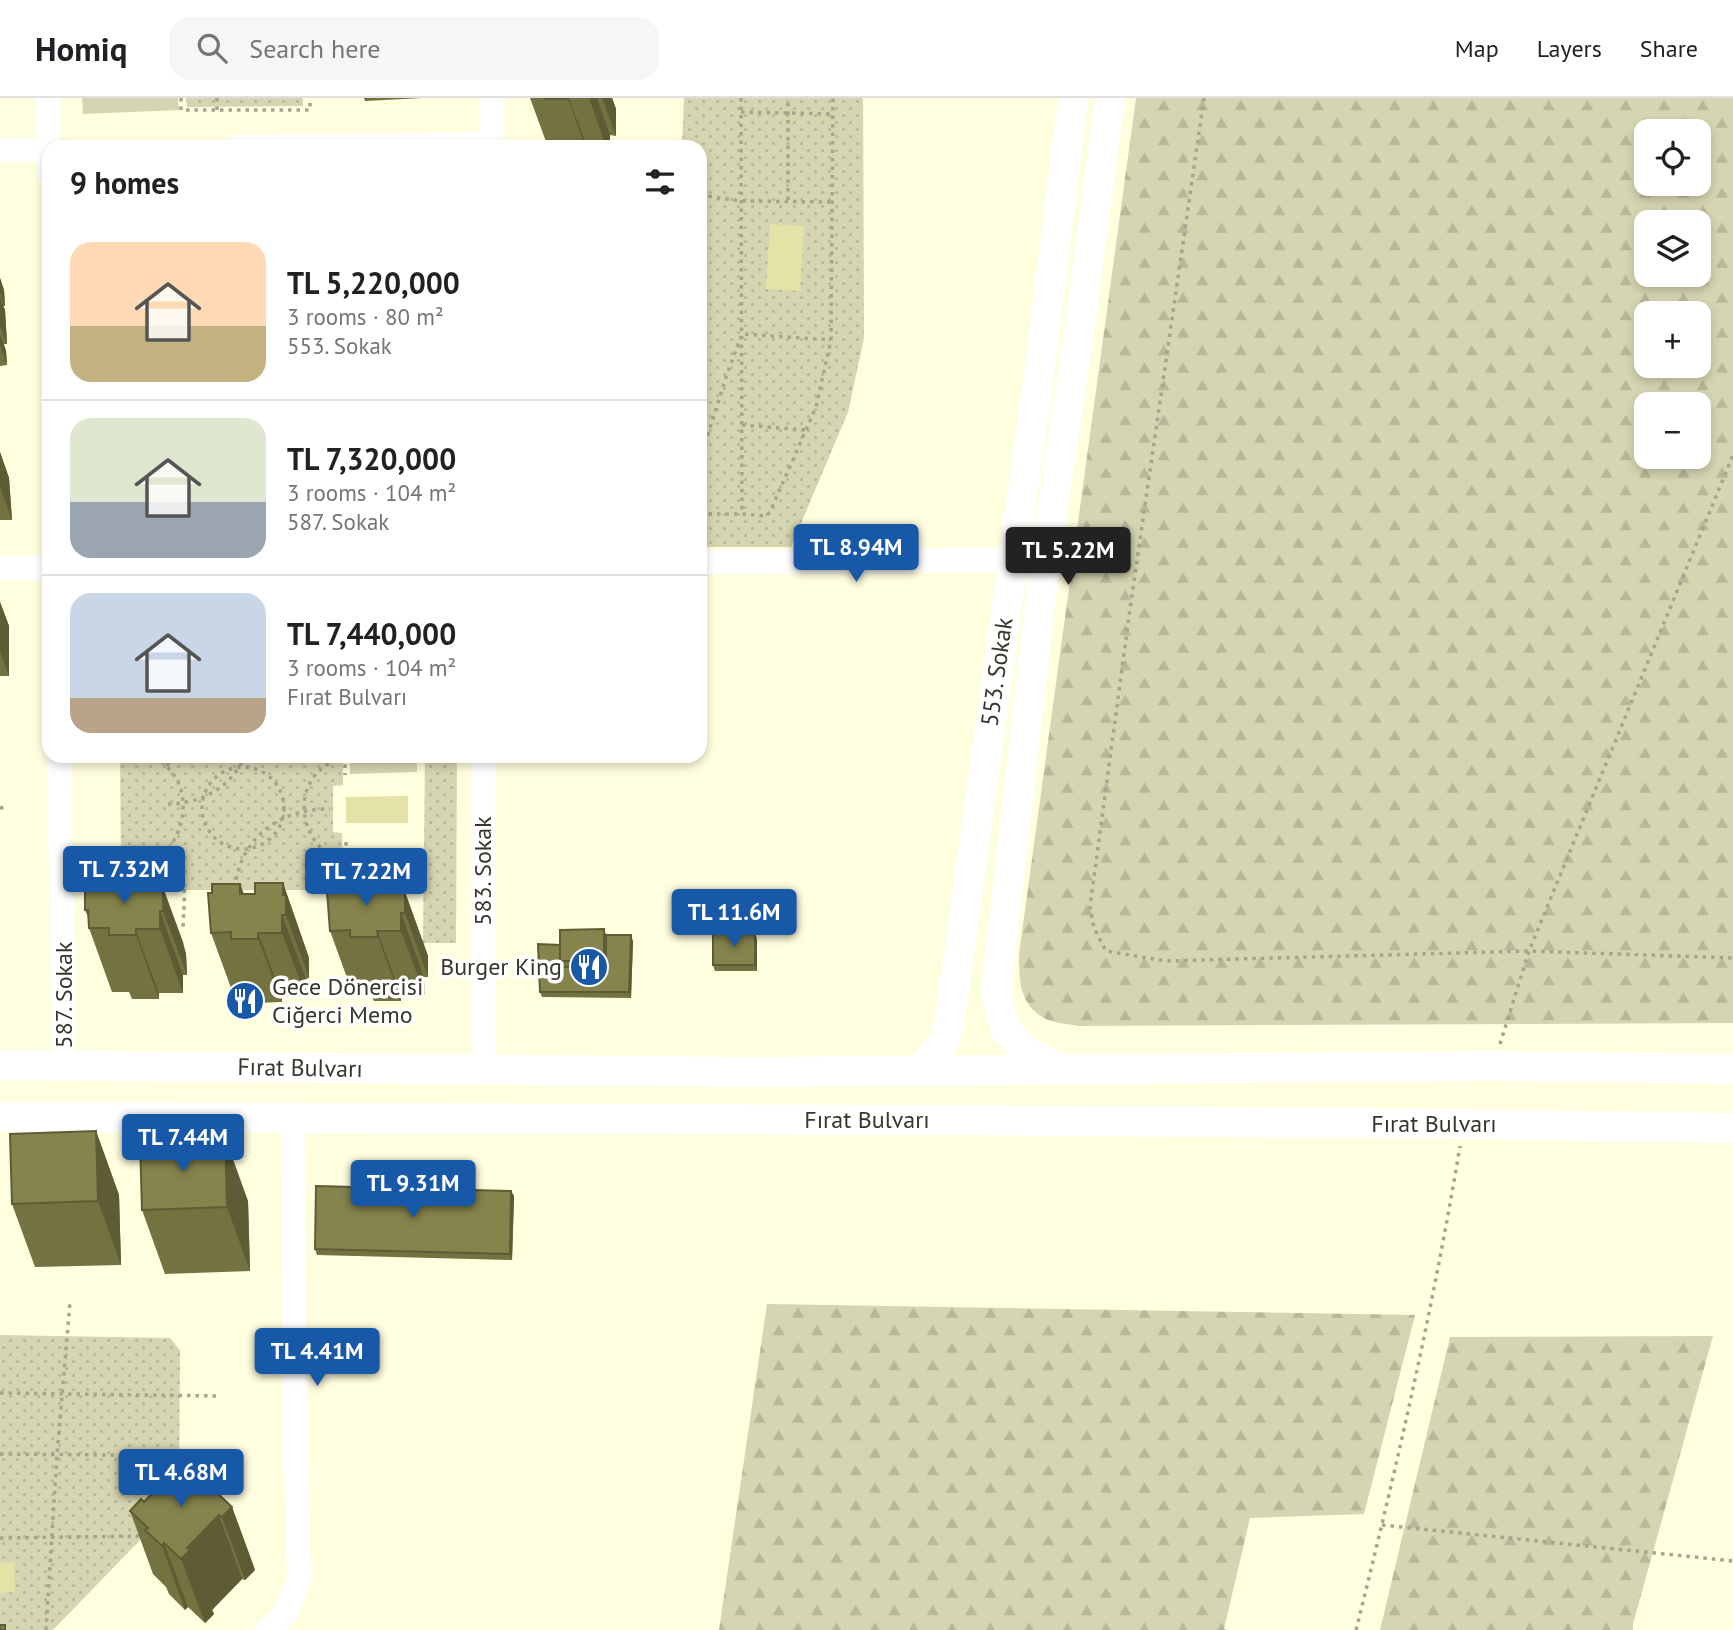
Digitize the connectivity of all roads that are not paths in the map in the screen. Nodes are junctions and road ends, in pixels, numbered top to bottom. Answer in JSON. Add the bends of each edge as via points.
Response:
{"nodes":[{"id":1,"x":48,"y":98,"type":"edge"},
{"id":2,"x":491,"y":98,"type":"edge"},
{"id":3,"x":1073,"y":98,"type":"edge"},
{"id":4,"x":1110,"y":98,"type":"edge"},
{"id":5,"x":49,"y":140,"type":"edge"},
{"id":6,"x":491,"y":140,"type":"edge"},
{"id":7,"x":42,"y":149,"type":"edge"},
{"id":8,"x":0,"y":150,"type":"edge"},
{"id":9,"x":1012,"y":560,"type":"junction"},
{"id":10,"x":707,"y":562,"type":"edge"},
{"id":11,"x":0,"y":568,"type":"edge"},
{"id":12,"x":42,"y":568,"type":"edge"},
{"id":13,"x":59,"y":763,"type":"edge"},
{"id":14,"x":483,"y":763,"type":"edge"},
{"id":15,"x":0,"y":1065,"type":"edge"},
{"id":16,"x":64,"y":1066,"type":"junction"},
{"id":17,"x":1733,"y":1069,"type":"edge"},
{"id":18,"x":483,"y":1070,"type":"junction"},
{"id":19,"x":920,"y":1070,"type":"junction"},
{"id":20,"x":1063,"y":1070,"type":"junction"},
{"id":21,"x":0,"y":1117,"type":"edge"},
{"id":22,"x":293,"y":1118,"type":"junction"},
{"id":23,"x":1733,"y":1128,"type":"edge"},
{"id":24,"x":268,"y":1630,"type":"edge"}],
"edges":[{"from":1,"to":5,"type":"street"},
{"from":2,"to":6,"type":"street"},
{"from":3,"to":9,"type":"main road","name":"553. Sokak"},
{"from":4,"to":20,"type":"main road","via":[[1045,560],[996,991],[1006,1031],[1029,1053]]},
{"from":7,"to":8,"type":"street"},
{"from":9,"to":10,"type":"street"},
{"from":9,"to":19,"type":"main road","name":"553. Sokak","via":[[950,1020],[944,1041]]},
{"from":11,"to":12,"type":"street"},
{"from":13,"to":16,"type":"street","name":"587. Sokak"},
{"from":14,"to":18,"type":"street","name":"583. Sokak"},
{"from":15,"to":16,"type":"main road","name":"Fırat Bulvarı"},
{"from":16,"to":18,"type":"main road","name":"Fırat Bulvarı"},
{"from":17,"to":20,"type":"main road","name":"Fırat Bulvarı"},
{"from":18,"to":19,"type":"main road","name":"Fırat Bulvarı"},
{"from":19,"to":20,"type":"main road","name":"Fırat Bulvarı"},
{"from":21,"to":22,"type":"main road","name":"Fırat Bulvarı"},
{"from":22,"to":23,"type":"main road","name":"Fırat Bulvarı"},
{"from":22,"to":24,"type":"street","via":[[299,1579],[286,1613]]}]}
